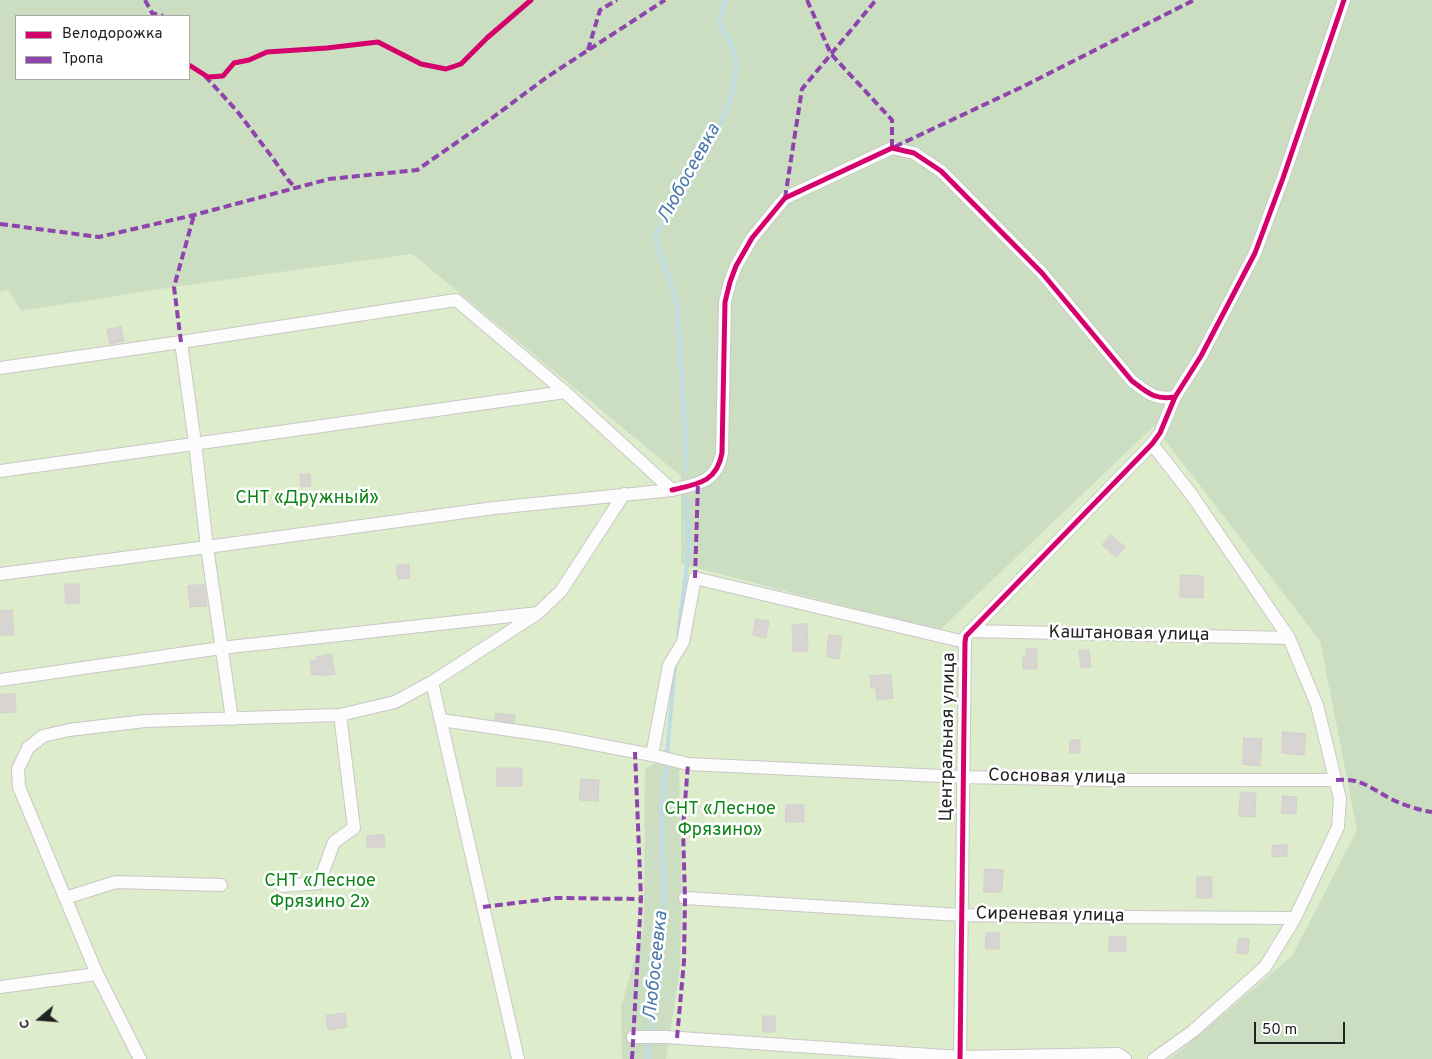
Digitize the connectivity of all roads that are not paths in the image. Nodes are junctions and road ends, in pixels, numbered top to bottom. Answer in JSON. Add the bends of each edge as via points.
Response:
{"nodes":[{"id":1,"x":1344,"y":0,"type":"edge"},
{"id":2,"x":181,"y":342,"type":"junction"},
{"id":3,"x":0,"y":368,"type":"edge"},
{"id":4,"x":565,"y":392,"type":"junction"},
{"id":5,"x":1175,"y":397,"type":"junction"},
{"id":6,"x":195,"y":443,"type":"junction"},
{"id":7,"x":1152,"y":444,"type":"junction"},
{"id":8,"x":0,"y":471,"type":"edge"},
{"id":9,"x":672,"y":490,"type":"junction"},
{"id":10,"x":624,"y":494,"type":"junction"},
{"id":11,"x":207,"y":547,"type":"junction"},
{"id":12,"x":0,"y":574,"type":"edge"},
{"id":13,"x":538,"y":613,"type":"junction"},
{"id":14,"x":967,"y":637,"type":"junction"},
{"id":15,"x":1289,"y":638,"type":"junction"},
{"id":16,"x":221,"y":648,"type":"junction"},
{"id":17,"x":0,"y":680,"type":"edge"},
{"id":18,"x":432,"y":682,"type":"junction"},
{"id":19,"x":340,"y":715,"type":"junction"},
{"id":20,"x":232,"y":719,"type":"junction"},
{"id":21,"x":441,"y":720,"type":"junction"},
{"id":22,"x":652,"y":755,"type":"junction"},
{"id":23,"x":962,"y":777,"type":"junction"},
{"id":24,"x":1336,"y":780,"type":"junction"},
{"id":25,"x":221,"y":885,"type":"dead end"},
{"id":26,"x":282,"y":886,"type":"dead end"},
{"id":27,"x":65,"y":898,"type":"junction"},
{"id":28,"x":685,"y":898,"type":"dead end"},
{"id":29,"x":960,"y":915,"type":"junction"},
{"id":30,"x":1295,"y":918,"type":"junction"},
{"id":31,"x":97,"y":974,"type":"junction"},
{"id":32,"x":0,"y":987,"type":"edge"},
{"id":33,"x":633,"y":1037,"type":"dead end"},
{"id":34,"x":960,"y":1058,"type":"edge"},
{"id":35,"x":140,"y":1059,"type":"edge"},
{"id":36,"x":518,"y":1059,"type":"edge"},
{"id":37,"x":1125,"y":1059,"type":"edge"},
{"id":38,"x":1154,"y":1059,"type":"edge"}],
"edges":[{"from":1,"to":5,"type":"street","name":"Центральная улица","via":[[1255,253],[1201,356]]},
{"from":2,"to":3,"type":"street"},
{"from":2,"to":4,"type":"street","via":[[456,300]]},
{"from":2,"to":6,"type":"street"},
{"from":4,"to":6,"type":"street"},
{"from":4,"to":9,"type":"street"},
{"from":5,"to":7,"type":"street","name":"Центральная улица"},
{"from":5,"to":9,"type":"street","via":[[1164,399],[1150,395],[1132,381],[1042,273],[941,171],[914,153],[892,148],[785,198],[752,238],[736,266],[725,302],[720,466],[713,475],[698,483]]},
{"from":6,"to":8,"type":"street"},
{"from":6,"to":11,"type":"street"},
{"from":7,"to":14,"type":"street","name":"Центральная улица"},
{"from":7,"to":15,"type":"street"},
{"from":9,"to":10,"type":"street"},
{"from":10,"to":11,"type":"street","via":[[494,508]]},
{"from":10,"to":13,"type":"street","via":[[561,590]]},
{"from":11,"to":12,"type":"street"},
{"from":11,"to":16,"type":"street"},
{"from":13,"to":16,"type":"street"},
{"from":13,"to":18,"type":"street"},
{"from":14,"to":15,"type":"street","name":"Каштановая улица"},
{"from":14,"to":22,"type":"street","name":"Каштановая улица","via":[[695,578],[683,642],[669,665]]},
{"from":14,"to":23,"type":"street","name":"Центральная улица"},
{"from":15,"to":24,"type":"street","via":[[1316,705]]},
{"from":16,"to":17,"type":"street"},
{"from":16,"to":20,"type":"street"},
{"from":18,"to":19,"type":"street","via":[[395,702]]},
{"from":18,"to":21,"type":"street"},
{"from":19,"to":20,"type":"street"},
{"from":19,"to":26,"type":"street","via":[[354,828],[334,842],[320,883]]},
{"from":20,"to":27,"type":"street","via":[[145,721],[69,730],[43,736],[28,748],[18,769],[19,787]]},
{"from":21,"to":22,"type":"street","name":"Сосновая улица"},
{"from":21,"to":36,"type":"street"},
{"from":22,"to":23,"type":"street","name":"Сосновая улица","via":[[688,764]]},
{"from":23,"to":24,"type":"street","name":"Сосновая улица"},
{"from":23,"to":29,"type":"street","name":"Центральная улица"},
{"from":24,"to":30,"type":"street","via":[[1340,799],[1338,827]]},
{"from":25,"to":27,"type":"street","via":[[116,882]]},
{"from":27,"to":31,"type":"street"},
{"from":28,"to":29,"type":"street","name":"Сиреневая улица"},
{"from":29,"to":30,"type":"street","name":"Сиреневая улица"},
{"from":29,"to":34,"type":"street","name":"Центральная улица"},
{"from":30,"to":38,"type":"street","via":[[1265,967],[1193,1031]]},
{"from":31,"to":32,"type":"street"},
{"from":31,"to":35,"type":"street"},
{"from":33,"to":34,"type":"street"},
{"from":34,"to":37,"type":"street","via":[[1118,1054]]}]}
